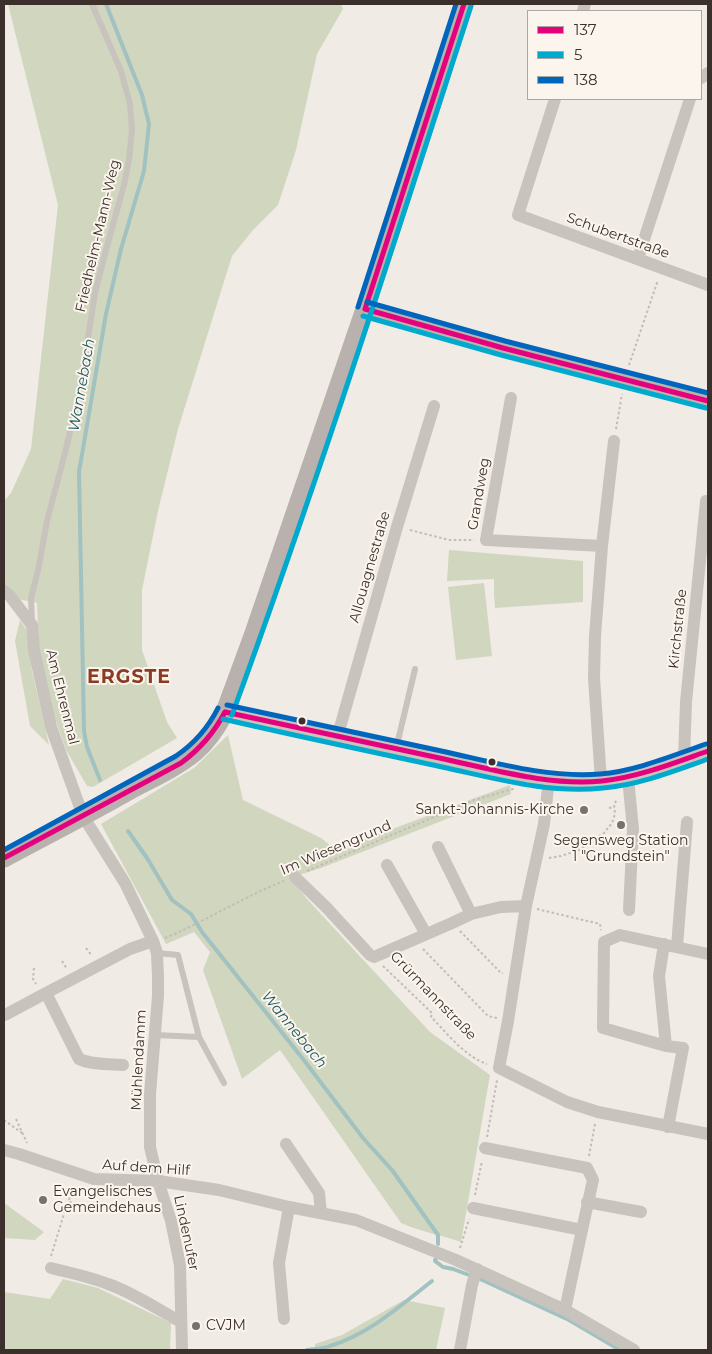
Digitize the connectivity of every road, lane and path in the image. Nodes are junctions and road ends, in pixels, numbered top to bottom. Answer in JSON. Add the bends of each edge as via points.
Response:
{"nodes":[{"id":1,"x":92,"y":4,"type":"edge"},
{"id":2,"x":464,"y":4,"type":"edge"},
{"id":3,"x":555,"y":100,"type":"edge"},
{"id":4,"x":690,"y":100,"type":"edge"},
{"id":5,"x":638,"y":258,"type":"junction"},
{"id":6,"x":663,"y":268,"type":"junction"},
{"id":7,"x":708,"y":285,"type":"edge"},
{"id":8,"x":365,"y":309,"type":"junction"},
{"id":9,"x":624,"y":378,"type":"junction"},
{"id":10,"x":511,"y":398,"type":"dead end"},
{"id":11,"x":708,"y":401,"type":"edge"},
{"id":12,"x":434,"y":406,"type":"dead end"},
{"id":13,"x":614,"y":441,"type":"joint"},
{"id":14,"x":706,"y":501,"type":"dead end"},
{"id":15,"x":397,"y":527,"type":"junction"},
{"id":16,"x":486,"y":540,"type":"junction"},
{"id":17,"x":602,"y":546,"type":"junction"},
{"id":18,"x":4,"y":591,"type":"edge"},
{"id":19,"x":32,"y":626,"type":"junction"},
{"id":20,"x":415,"y":669,"type":"dead end"},
{"id":21,"x":225,"y":712,"type":"junction"},
{"id":22,"x":336,"y":738,"type":"junction"},
{"id":23,"x":396,"y":750,"type":"junction"},
{"id":24,"x":708,"y":751,"type":"edge"},
{"id":25,"x":684,"y":759,"type":"junction"},
{"id":26,"x":526,"y":776,"type":"junction"},
{"id":27,"x":628,"y":778,"type":"junction"},
{"id":28,"x":550,"y":780,"type":"junction"},
{"id":29,"x":601,"y":781,"type":"junction"},
{"id":30,"x":629,"y":797,"type":"junction"},
{"id":31,"x":614,"y":807,"type":"junction"},
{"id":32,"x":609,"y":808,"type":"dead end"},
{"id":33,"x":83,"y":816,"type":"junction"},
{"id":34,"x":686,"y":822,"type":"dead end"},
{"id":35,"x":438,"y":847,"type":"dead end"},
{"id":36,"x":4,"y":858,"type":"edge"},
{"id":37,"x":536,"y":860,"type":"junction"},
{"id":38,"x":387,"y":865,"type":"dead end"},
{"id":39,"x":295,"y":877,"type":"junction"},
{"id":40,"x":526,"y":906,"type":"junction"},
{"id":41,"x":629,"y":910,"type":"dead end"},
{"id":42,"x":471,"y":914,"type":"junction"},
{"id":43,"x":452,"y":923,"type":"junction"},
{"id":44,"x":421,"y":937,"type":"junction"},
{"id":45,"x":604,"y":942,"type":"junction"},
{"id":46,"x":664,"y":944,"type":"junction"},
{"id":47,"x":155,"y":946,"type":"junction"},
{"id":48,"x":677,"y":946,"type":"junction"},
{"id":49,"x":708,"y":954,"type":"edge"},
{"id":50,"x":374,"y":957,"type":"junction"},
{"id":51,"x":34,"y":968,"type":"dead end"},
{"id":52,"x":516,"y":976,"type":"junction"},
{"id":53,"x":44,"y":994,"type":"junction"},
{"id":54,"x":5,"y":1014,"type":"edge"},
{"id":55,"x":508,"y":1021,"type":"junction"},
{"id":56,"x":155,"y":1035,"type":"junction"},
{"id":57,"x":198,"y":1036,"type":"junction"},
{"id":58,"x":666,"y":1046,"type":"junction"},
{"id":59,"x":123,"y":1065,"type":"dead end"},
{"id":60,"x":499,"y":1068,"type":"junction"},
{"id":61,"x":224,"y":1083,"type":"dead end"},
{"id":62,"x":598,"y":1112,"type":"junction"},
{"id":63,"x":4,"y":1120,"type":"edge"},
{"id":64,"x":16,"y":1120,"type":"dead end"},
{"id":65,"x":668,"y":1126,"type":"junction"},
{"id":66,"x":22,"y":1133,"type":"junction"},
{"id":67,"x":708,"y":1134,"type":"edge"},
{"id":68,"x":286,"y":1144,"type":"dead end"},
{"id":69,"x":485,"y":1148,"type":"junction"},
{"id":70,"x":4,"y":1150,"type":"edge"},
{"id":71,"x":35,"y":1159,"type":"junction"},
{"id":72,"x":587,"y":1168,"type":"junction"},
{"id":73,"x":78,"y":1174,"type":"junction"},
{"id":74,"x":158,"y":1181,"type":"junction"},
{"id":75,"x":588,"y":1202,"type":"junction"},
{"id":76,"x":289,"y":1207,"type":"junction"},
{"id":77,"x":472,"y":1208,"type":"junction"},
{"id":78,"x":641,"y":1212,"type":"dead end"},
{"id":79,"x":321,"y":1213,"type":"junction"},
{"id":80,"x":582,"y":1230,"type":"junction"},
{"id":81,"x":456,"y":1260,"type":"junction"},
{"id":82,"x":51,"y":1263,"type":"joint"},
{"id":83,"x":474,"y":1276,"type":"junction"},
{"id":84,"x":566,"y":1310,"type":"junction"},
{"id":85,"x":284,"y":1318,"type":"dead end"},
{"id":86,"x":181,"y":1322,"type":"junction"},
{"id":87,"x":182,"y":1350,"type":"edge"},
{"id":88,"x":460,"y":1350,"type":"edge"},
{"id":89,"x":634,"y":1350,"type":"edge"}],
"edges":[{"from":1,"to":19,"type":"lane","name":"Friedhelm-Mann-Weg","via":[[121,71],[130,104],[132,129],[124,185],[95,293],[81,383],[31,598]]},
{"from":2,"to":8,"type":"main road"},
{"from":3,"to":5,"type":"street","name":"Schubertstraße","via":[[518,215]]},
{"from":4,"to":5,"type":"street"},
{"from":5,"to":6,"type":"street","name":"Schubertstraße"},
{"from":6,"to":7,"type":"street","name":"Schubertstraße"},
{"from":6,"to":9,"type":"path"},
{"from":8,"to":9,"type":"main road"},
{"from":8,"to":21,"type":"main road"},
{"from":9,"to":11,"type":"main road"},
{"from":9,"to":13,"type":"path"},
{"from":10,"to":16,"type":"street","name":"Grandweg"},
{"from":12,"to":15,"type":"street","name":"Allouagnestraße"},
{"from":13,"to":17,"type":"street"},
{"from":14,"to":25,"type":"street","name":"Kirchstraße","via":[[686,702]]},
{"from":15,"to":16,"type":"path","via":[[449,540]]},
{"from":15,"to":22,"type":"street","name":"Allouagnestraße"},
{"from":16,"to":17,"type":"street","name":"Grandweg"},
{"from":17,"to":29,"type":"street","via":[[594,678]]},
{"from":18,"to":19,"type":"street"},
{"from":19,"to":33,"type":"street","name":"Am Ehrenmal","via":[[51,727]]},
{"from":20,"to":23,"type":"lane"},
{"from":21,"to":22,"type":"street"},
{"from":21,"to":33,"type":"main road","via":[[194,753]]},
{"from":22,"to":23,"type":"street"},
{"from":23,"to":26,"type":"street"},
{"from":24,"to":25,"type":"street"},
{"from":25,"to":27,"type":"street"},
{"from":26,"to":28,"type":"street"},
{"from":26,"to":39,"type":"path","name":"Im Wiesengrund","via":[[513,789],[474,800]]},
{"from":27,"to":29,"type":"street"},
{"from":27,"to":30,"type":"street"},
{"from":28,"to":29,"type":"street"},
{"from":28,"to":37,"type":"street"},
{"from":30,"to":31,"type":"path","via":[[616,800]]},
{"from":30,"to":41,"type":"street","via":[[634,828]]},
{"from":31,"to":32,"type":"path"},
{"from":31,"to":37,"type":"path","via":[[615,814],[608,829],[584,848]]},
{"from":33,"to":36,"type":"main road"},
{"from":33,"to":47,"type":"street","name":"Mühlendamm","via":[[125,883]]},
{"from":34,"to":48,"type":"street"},
{"from":35,"to":42,"type":"street"},
{"from":37,"to":40,"type":"street"},
{"from":38,"to":44,"type":"street"},
{"from":39,"to":47,"type":"path","name":"Im Wiesengrund","via":[[262,890]]},
{"from":39,"to":50,"type":"street","name":"Grürmannstraße"},
{"from":40,"to":42,"type":"street","name":"Grürmannstraße","via":[[501,907]]},
{"from":40,"to":45,"type":"path","via":[[600,924]]},
{"from":40,"to":52,"type":"street"},
{"from":42,"to":43,"type":"street","name":"Grürmannstraße"},
{"from":43,"to":44,"type":"street","name":"Grürmannstraße"},
{"from":43,"to":52,"type":"path","via":[[501,973]]},
{"from":44,"to":50,"type":"street","name":"Grürmannstraße"},
{"from":44,"to":55,"type":"path","name":"Grürmannstraße","via":[[418,944],[488,1016]]},
{"from":45,"to":46,"type":"street","via":[[620,935]]},
{"from":45,"to":58,"type":"street","via":[[603,1028]]},
{"from":46,"to":48,"type":"street"},
{"from":46,"to":58,"type":"street","via":[[659,976]]},
{"from":47,"to":53,"type":"street","via":[[130,949]]},
{"from":47,"to":56,"type":"street","name":"Mühlendamm","via":[[158,977]]},
{"from":47,"to":57,"type":"lane","via":[[178,955]]},
{"from":48,"to":49,"type":"street"},
{"from":50,"to":60,"type":"path","name":"Grürmannstraße","via":[[470,1056]]},
{"from":51,"to":53,"type":"path","via":[[33,978]]},
{"from":52,"to":55,"type":"street"},
{"from":53,"to":54,"type":"street"},
{"from":53,"to":59,"type":"street","name":"Mühlendamm","via":[[79,1059]]},
{"from":55,"to":60,"type":"street"},
{"from":56,"to":57,"type":"lane"},
{"from":56,"to":74,"type":"street","name":"Mühlendamm","via":[[150,1147]]},
{"from":57,"to":61,"type":"lane"},
{"from":58,"to":65,"type":"street","via":[[683,1048]]},
{"from":60,"to":62,"type":"street","via":[[567,1102]]},
{"from":60,"to":69,"type":"path"},
{"from":62,"to":65,"type":"street"},
{"from":62,"to":72,"type":"path"},
{"from":63,"to":66,"type":"path"},
{"from":64,"to":66,"type":"path"},
{"from":65,"to":67,"type":"street"},
{"from":66,"to":71,"type":"path"},
{"from":68,"to":79,"type":"street","via":[[319,1193]]},
{"from":69,"to":72,"type":"street"},
{"from":69,"to":77,"type":"path"},
{"from":70,"to":71,"type":"street","name":"Auf dem Hilf"},
{"from":71,"to":73,"type":"street","name":"Auf dem Hilf"},
{"from":72,"to":75,"type":"street","via":[[593,1180]]},
{"from":73,"to":74,"type":"street","name":"Auf dem Hilf","via":[[94,1179]]},
{"from":73,"to":82,"type":"path","via":[[68,1209],[64,1208]]},
{"from":74,"to":76,"type":"street","name":"Auf dem Hilf","via":[[219,1190]]},
{"from":74,"to":86,"type":"street","name":"Lindenufer","via":[[180,1265]]},
{"from":75,"to":78,"type":"street"},
{"from":75,"to":80,"type":"street"},
{"from":76,"to":79,"type":"street","name":"Auf dem Hilf"},
{"from":76,"to":85,"type":"street","via":[[279,1263]]},
{"from":77,"to":80,"type":"street"},
{"from":77,"to":81,"type":"path"},
{"from":79,"to":81,"type":"street","name":"Auf dem Hilf","via":[[356,1220]]},
{"from":80,"to":84,"type":"street"},
{"from":81,"to":83,"type":"street","name":"Auf dem Hilf"},
{"from":82,"to":86,"type":"street","via":[[110,1284]]},
{"from":83,"to":84,"type":"street","name":"Auf dem Hilf"},
{"from":83,"to":88,"type":"street"},
{"from":84,"to":89,"type":"street","name":"Auf dem Hilf"},
{"from":86,"to":87,"type":"street","name":"Lindenufer"}]}
